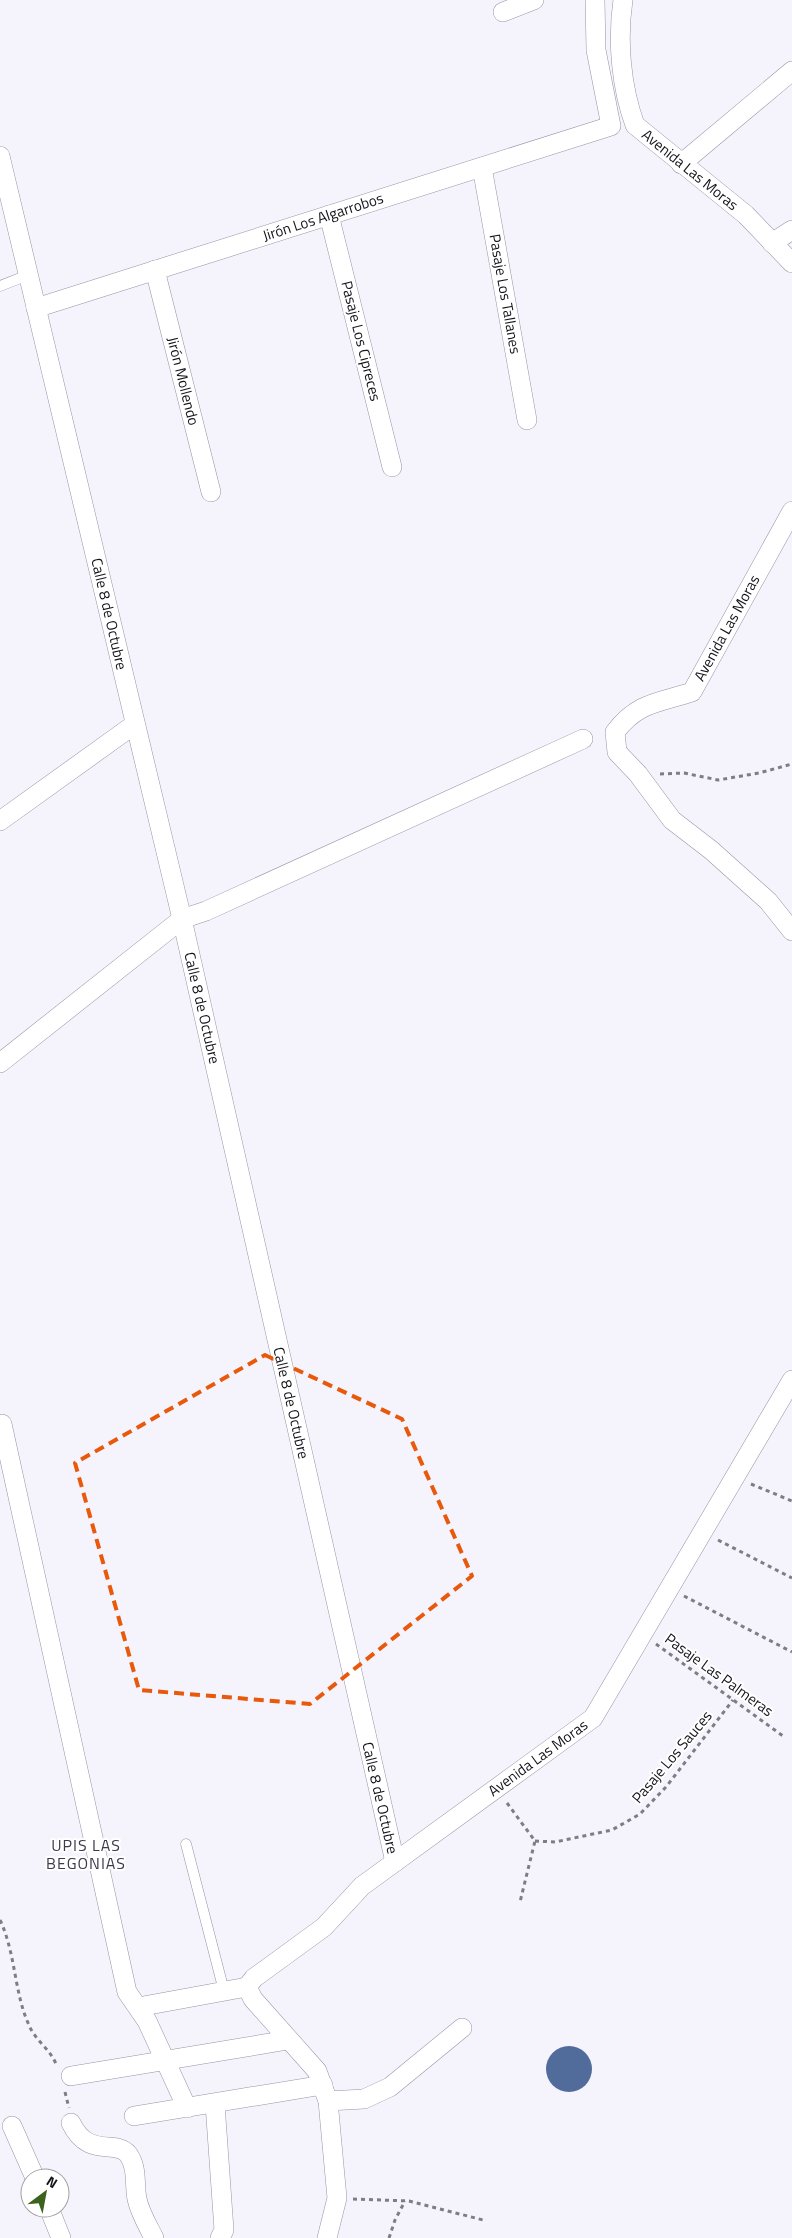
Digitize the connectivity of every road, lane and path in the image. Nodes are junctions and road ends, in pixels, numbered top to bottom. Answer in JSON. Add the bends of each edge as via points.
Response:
{"nodes":[{"id":1,"x":534,"y":0,"type":"edge"},
{"id":2,"x":595,"y":0,"type":"edge"},
{"id":3,"x":623,"y":0,"type":"edge"},
{"id":4,"x":503,"y":12,"type":"dead end"},
{"id":5,"x":792,"y":71,"type":"edge"},
{"id":6,"x":0,"y":156,"type":"edge"},
{"id":7,"x":681,"y":164,"type":"junction"},
{"id":8,"x":482,"y":167,"type":"junction"},
{"id":9,"x":329,"y":215,"type":"junction"},
{"id":10,"x":792,"y":230,"type":"edge"},
{"id":11,"x":772,"y":243,"type":"junction"},
{"id":12,"x":792,"y":264,"type":"edge"},
{"id":13,"x":155,"y":270,"type":"junction"},
{"id":14,"x":28,"y":274,"type":"junction"},
{"id":15,"x":0,"y":286,"type":"edge"},
{"id":16,"x":36,"y":308,"type":"junction"},
{"id":17,"x":527,"y":420,"type":"dead end"},
{"id":18,"x":392,"y":467,"type":"dead end"},
{"id":19,"x":211,"y":492,"type":"dead end"},
{"id":20,"x":792,"y":510,"type":"edge"},
{"id":21,"x":135,"y":724,"type":"junction"},
{"id":22,"x":583,"y":739,"type":"dead end"},
{"id":23,"x":792,"y":764,"type":"edge"},
{"id":24,"x":638,"y":774,"type":"junction"},
{"id":25,"x":0,"y":821,"type":"edge"},
{"id":26,"x":182,"y":919,"type":"junction"},
{"id":27,"x":792,"y":931,"type":"edge"},
{"id":28,"x":0,"y":1063,"type":"edge"},
{"id":29,"x":792,"y":1380,"type":"edge"},
{"id":30,"x":2,"y":1424,"type":"dead end"},
{"id":31,"x":734,"y":1478,"type":"junction"},
{"id":32,"x":792,"y":1501,"type":"edge"},
{"id":33,"x":702,"y":1532,"type":"junction"},
{"id":34,"x":792,"y":1578,"type":"edge"},
{"id":35,"x":668,"y":1588,"type":"junction"},
{"id":36,"x":642,"y":1633,"type":"junction"},
{"id":37,"x":792,"y":1652,"type":"edge"},
{"id":38,"x":734,"y":1700,"type":"junction"},
{"id":39,"x":783,"y":1736,"type":"dead end"},
{"id":40,"x":496,"y":1788,"type":"junction"},
{"id":41,"x":535,"y":1841,"type":"junction"},
{"id":42,"x":186,"y":1844,"type":"dead end"},
{"id":43,"x":395,"y":1862,"type":"junction"},
{"id":44,"x":520,"y":1902,"type":"dead end"},
{"id":45,"x":0,"y":1920,"type":"edge"},
{"id":46,"x":247,"y":1987,"type":"junction"},
{"id":47,"x":224,"y":1991,"type":"junction"},
{"id":48,"x":138,"y":2007,"type":"junction"},
{"id":49,"x":462,"y":2028,"type":"dead end"},
{"id":50,"x":288,"y":2040,"type":"junction"},
{"id":51,"x":163,"y":2060,"type":"junction"},
{"id":52,"x":65,"y":2080,"type":"junction"},
{"id":53,"x":326,"y":2093,"type":"junction"},
{"id":54,"x":215,"y":2104,"type":"junction"},
{"id":55,"x":187,"y":2108,"type":"junction"},
{"id":56,"x":134,"y":2116,"type":"dead end"},
{"id":57,"x":71,"y":2123,"type":"joint"},
{"id":58,"x":12,"y":2126,"type":"dead end"},
{"id":59,"x":31,"y":2168,"type":"edge"},
{"id":60,"x":337,"y":2198,"type":"junction"},
{"id":61,"x":405,"y":2201,"type":"junction"},
{"id":62,"x":53,"y":2218,"type":"edge"},
{"id":63,"x":483,"y":2220,"type":"dead end"},
{"id":64,"x":61,"y":2238,"type":"edge"},
{"id":65,"x":154,"y":2238,"type":"edge"},
{"id":66,"x":220,"y":2238,"type":"edge"},
{"id":67,"x":327,"y":2238,"type":"edge"},
{"id":68,"x":389,"y":2238,"type":"edge"}],
"edges":[{"from":1,"to":4,"type":"street"},
{"from":2,"to":8,"type":"street","name":"Jirón Los Algarrobos","via":[[596,50],[611,126]]},
{"from":3,"to":7,"type":"street","name":"Avenida Las Moras","via":[[620,28],[628,106],[635,125]]},
{"from":5,"to":7,"type":"street"},
{"from":6,"to":14,"type":"street","name":"Calle 8 de Octubre"},
{"from":7,"to":11,"type":"street","name":"Avenida Las Moras","via":[[746,215]]},
{"from":8,"to":9,"type":"street","name":"Jirón Los Algarrobos"},
{"from":8,"to":17,"type":"street","name":"Pasaje Los Tallanes"},
{"from":9,"to":13,"type":"street","name":"Jirón Los Algarrobos"},
{"from":9,"to":18,"type":"street","name":"Pasaje Los Cipreces"},
{"from":10,"to":11,"type":"street"},
{"from":11,"to":12,"type":"street","name":"Avenida Las Moras"},
{"from":13,"to":16,"type":"street","name":"Jirón Los Algarrobos"},
{"from":13,"to":19,"type":"street","name":"Jirón Mollendo"},
{"from":14,"to":15,"type":"lane"},
{"from":14,"to":16,"type":"street","name":"Calle 8 de Octubre"},
{"from":16,"to":21,"type":"street","name":"Calle 8 de Octubre"},
{"from":20,"to":24,"type":"street","name":"Avenida Las Moras","via":[[692,692],[640,707],[615,732],[618,752]]},
{"from":21,"to":25,"type":"street"},
{"from":21,"to":26,"type":"street","name":"Calle 8 de Octubre"},
{"from":22,"to":26,"type":"street","via":[[206,911]]},
{"from":23,"to":24,"type":"path","via":[[718,780],[684,773]]},
{"from":24,"to":27,"type":"street","name":"Avenida Las Moras","via":[[672,820],[711,850],[768,902]]},
{"from":26,"to":28,"type":"street"},
{"from":26,"to":43,"type":"street","name":"Calle 8 de Octubre"},
{"from":29,"to":31,"type":"street","name":"Avenida Las Moras"},
{"from":30,"to":48,"type":"street","via":[[127,1992]]},
{"from":31,"to":32,"type":"path"},
{"from":31,"to":33,"type":"street","name":"Avenida Las Moras"},
{"from":33,"to":34,"type":"path"},
{"from":33,"to":35,"type":"street","name":"Avenida Las Moras"},
{"from":35,"to":36,"type":"street","name":"Avenida Las Moras"},
{"from":35,"to":37,"type":"path"},
{"from":36,"to":38,"type":"path","name":"Pasaje Las Palmeras"},
{"from":36,"to":40,"type":"street","name":"Avenida Las Moras","via":[[594,1718]]},
{"from":38,"to":39,"type":"path","name":"Pasaje Las Palmeras"},
{"from":38,"to":41,"type":"path","name":"Pasaje Los Sauces","via":[[666,1787],[640,1814],[612,1830],[555,1842]]},
{"from":40,"to":41,"type":"path"},
{"from":40,"to":43,"type":"street","name":"Avenida Las Moras"},
{"from":41,"to":44,"type":"path"},
{"from":42,"to":47,"type":"lane"},
{"from":43,"to":46,"type":"street","name":"Avenida Las Moras","via":[[362,1886],[324,1927],[254,1978]]},
{"from":45,"to":52,"type":"path","via":[[7,1935],[29,2026]]},
{"from":46,"to":47,"type":"street"},
{"from":46,"to":50,"type":"street","via":[[253,1999]]},
{"from":47,"to":48,"type":"street"},
{"from":48,"to":51,"type":"street"},
{"from":49,"to":53,"type":"street","via":[[390,2087],[364,2099]]},
{"from":50,"to":51,"type":"street"},
{"from":50,"to":53,"type":"street","via":[[317,2072]]},
{"from":51,"to":52,"type":"street"},
{"from":51,"to":55,"type":"street"},
{"from":52,"to":57,"type":"path"},
{"from":53,"to":54,"type":"street"},
{"from":53,"to":60,"type":"street"},
{"from":54,"to":55,"type":"street"},
{"from":54,"to":66,"type":"street","via":[[224,2230]]},
{"from":55,"to":56,"type":"street"},
{"from":57,"to":65,"type":"street","via":[[83,2140],[127,2152],[135,2172],[137,2198]]},
{"from":58,"to":59,"type":"street"},
{"from":60,"to":61,"type":"path"},
{"from":60,"to":67,"type":"street"},
{"from":61,"to":63,"type":"path"},
{"from":61,"to":68,"type":"path"},
{"from":62,"to":64,"type":"street"}]}
